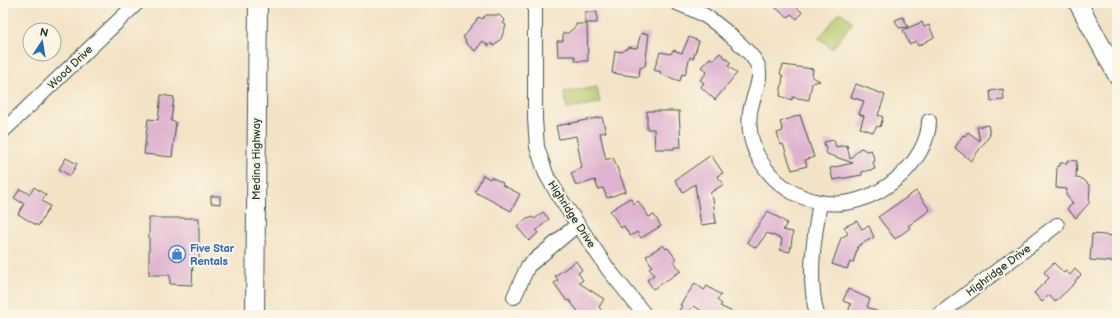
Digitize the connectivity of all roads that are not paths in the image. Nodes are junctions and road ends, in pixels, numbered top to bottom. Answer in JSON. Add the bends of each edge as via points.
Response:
{"nodes":[{"id":1,"x":137,"y":3,"type":"edge"},
{"id":2,"x":258,"y":3,"type":"edge"},
{"id":3,"x":535,"y":3,"type":"edge"},
{"id":4,"x":677,"y":3,"type":"edge"},
{"id":5,"x":1078,"y":3,"type":"edge"},
{"id":6,"x":1117,"y":75,"type":"edge"},
{"id":7,"x":929,"y":120,"type":"dead end"},
{"id":8,"x":3,"y":130,"type":"edge"},
{"id":9,"x":820,"y":202,"type":"junction"},
{"id":10,"x":578,"y":225,"type":"junction"},
{"id":11,"x":1056,"y":225,"type":"dead end"},
{"id":12,"x":514,"y":297,"type":"dead end"},
{"id":13,"x":255,"y":315,"type":"edge"},
{"id":14,"x":645,"y":315,"type":"edge"},
{"id":15,"x":818,"y":315,"type":"edge"},
{"id":16,"x":939,"y":315,"type":"edge"}],
"edges":[{"from":1,"to":8,"type":"street","name":"Wood Drive"},
{"from":2,"to":13,"type":"main road","name":"Medina Highway"},
{"from":3,"to":10,"type":"street","name":"Highridge Drive","via":[[537,147],[546,174]]},
{"from":4,"to":9,"type":"street","via":[[708,17],[757,63],[758,80],[750,113],[750,132],[756,152],[766,171],[781,186],[800,197]]},
{"from":5,"to":6,"type":"main road"},
{"from":7,"to":9,"type":"street","via":[[929,134],[924,146],[903,174],[888,186],[869,197],[846,203]]},
{"from":9,"to":15,"type":"street","via":[[812,270]]},
{"from":10,"to":12,"type":"street","via":[[528,266]]},
{"from":10,"to":14,"type":"street","name":"Highridge Drive","via":[[625,292]]},
{"from":11,"to":16,"type":"street","name":"Highridge Drive"}]}
